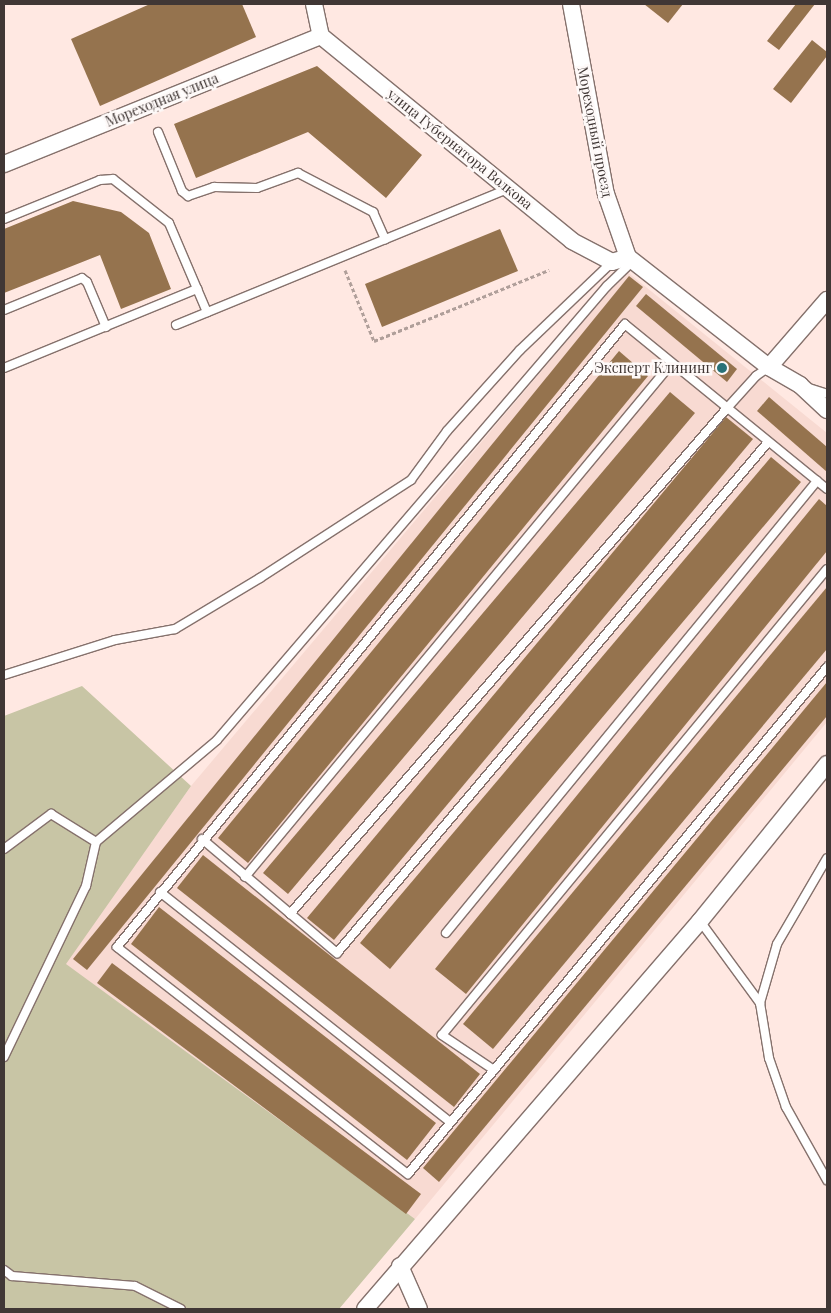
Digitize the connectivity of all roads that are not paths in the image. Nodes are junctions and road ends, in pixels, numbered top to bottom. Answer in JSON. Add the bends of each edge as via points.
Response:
{"nodes":[{"id":1,"x":314,"y":4,"type":"edge"},
{"id":2,"x":571,"y":4,"type":"edge"},
{"id":3,"x":321,"y":36,"type":"junction"},
{"id":4,"x":158,"y":132,"type":"dead end"},
{"id":5,"x":4,"y":164,"type":"edge"},
{"id":6,"x":509,"y":188,"type":"junction"},
{"id":7,"x":4,"y":219,"type":"edge"},
{"id":8,"x":385,"y":240,"type":"junction"},
{"id":9,"x":630,"y":260,"type":"junction"},
{"id":10,"x":612,"y":262,"type":"junction"},
{"id":11,"x":197,"y":289,"type":"junction"},
{"id":12,"x":827,"y":300,"type":"edge"},
{"id":13,"x":4,"y":310,"type":"edge"},
{"id":14,"x":207,"y":312,"type":"junction"},
{"id":15,"x":176,"y":325,"type":"dead end"},
{"id":16,"x":106,"y":326,"type":"junction"},
{"id":17,"x":671,"y":364,"type":"junction"},
{"id":18,"x":769,"y":367,"type":"junction"},
{"id":19,"x":4,"y":368,"type":"edge"},
{"id":20,"x":800,"y":386,"type":"junction"},
{"id":21,"x":827,"y":394,"type":"edge"},
{"id":22,"x":728,"y":407,"type":"junction"},
{"id":23,"x":827,"y":410,"type":"edge"},
{"id":24,"x":768,"y":442,"type":"junction"},
{"id":25,"x":817,"y":481,"type":"junction"},
{"id":26,"x":827,"y":489,"type":"edge"},
{"id":27,"x":827,"y":569,"type":"edge"},
{"id":28,"x":827,"y":668,"type":"edge"},
{"id":29,"x":4,"y":675,"type":"edge"},
{"id":30,"x":827,"y":764,"type":"edge"},
{"id":31,"x":202,"y":839,"type":"junction"},
{"id":32,"x":96,"y":842,"type":"junction"},
{"id":33,"x":4,"y":849,"type":"edge"},
{"id":34,"x":827,"y":858,"type":"edge"},
{"id":35,"x":245,"y":877,"type":"junction"},
{"id":36,"x":160,"y":892,"type":"junction"},
{"id":37,"x":290,"y":914,"type":"junction"},
{"id":38,"x":700,"y":921,"type":"junction"},
{"id":39,"x":446,"y":933,"type":"dead end"},
{"id":40,"x":760,"y":1003,"type":"junction"},
{"id":41,"x":4,"y":1057,"type":"edge"},
{"id":42,"x":494,"y":1070,"type":"junction"},
{"id":43,"x":450,"y":1122,"type":"junction"},
{"id":44,"x":827,"y":1180,"type":"edge"},
{"id":45,"x":400,"y":1266,"type":"junction"},
{"id":46,"x":4,"y":1270,"type":"edge"},
{"id":47,"x":181,"y":1309,"type":"edge"},
{"id":48,"x":365,"y":1309,"type":"edge"},
{"id":49,"x":419,"y":1309,"type":"edge"}],
"edges":[{"from":1,"to":3,"type":"street"},
{"from":2,"to":9,"type":"street","name":"Мореходный проезд","via":[[606,194]]},
{"from":3,"to":5,"type":"street","name":"Мореходная улица"},
{"from":3,"to":6,"type":"street","name":"улица Губернатора Волкова"},
{"from":4,"to":8,"type":"lane","via":[[182,191],[188,196],[214,187],[257,188],[298,173],[373,212]]},
{"from":6,"to":8,"type":"lane"},
{"from":6,"to":10,"type":"street","name":"улица Губернатора Волкова","via":[[572,240]]},
{"from":7,"to":11,"type":"lane","via":[[100,180],[113,179],[169,223]]},
{"from":8,"to":14,"type":"lane"},
{"from":9,"to":10,"type":"street"},
{"from":9,"to":18,"type":"street"},
{"from":9,"to":32,"type":"lane","via":[[217,740]]},
{"from":10,"to":29,"type":"lane","via":[[520,350],[447,431],[411,480],[175,629],[115,640]]},
{"from":11,"to":14,"type":"lane"},
{"from":11,"to":16,"type":"lane"},
{"from":12,"to":18,"type":"street"},
{"from":13,"to":16,"type":"lane","via":[[82,278],[87,282]]},
{"from":14,"to":15,"type":"lane"},
{"from":16,"to":19,"type":"lane"},
{"from":17,"to":22,"type":"lane"},
{"from":17,"to":31,"type":"lane","via":[[626,324]]},
{"from":17,"to":35,"type":"lane"},
{"from":18,"to":20,"type":"street"},
{"from":18,"to":22,"type":"lane","via":[[756,376]]},
{"from":20,"to":21,"type":"lane"},
{"from":20,"to":23,"type":"street"},
{"from":22,"to":24,"type":"lane"},
{"from":22,"to":37,"type":"lane"},
{"from":24,"to":25,"type":"lane"},
{"from":24,"to":37,"type":"lane","via":[[337,953]]},
{"from":25,"to":26,"type":"lane"},
{"from":25,"to":39,"type":"lane"},
{"from":27,"to":42,"type":"lane","via":[[442,1035]]},
{"from":28,"to":42,"type":"lane"},
{"from":30,"to":38,"type":"street"},
{"from":31,"to":35,"type":"lane"},
{"from":31,"to":36,"type":"lane"},
{"from":32,"to":33,"type":"lane","via":[[51,814]]},
{"from":32,"to":41,"type":"lane","via":[[86,886]]},
{"from":34,"to":40,"type":"lane","via":[[777,944]]},
{"from":35,"to":37,"type":"lane"},
{"from":36,"to":43,"type":"lane"},
{"from":36,"to":43,"type":"lane","via":[[117,947],[408,1174]]},
{"from":38,"to":40,"type":"lane"},
{"from":38,"to":45,"type":"street"},
{"from":40,"to":44,"type":"lane","via":[[769,1058],[786,1107]]},
{"from":42,"to":43,"type":"lane"},
{"from":45,"to":48,"type":"street"},
{"from":45,"to":49,"type":"street"},
{"from":46,"to":47,"type":"lane","via":[[12,1276],[134,1286]]}]}
